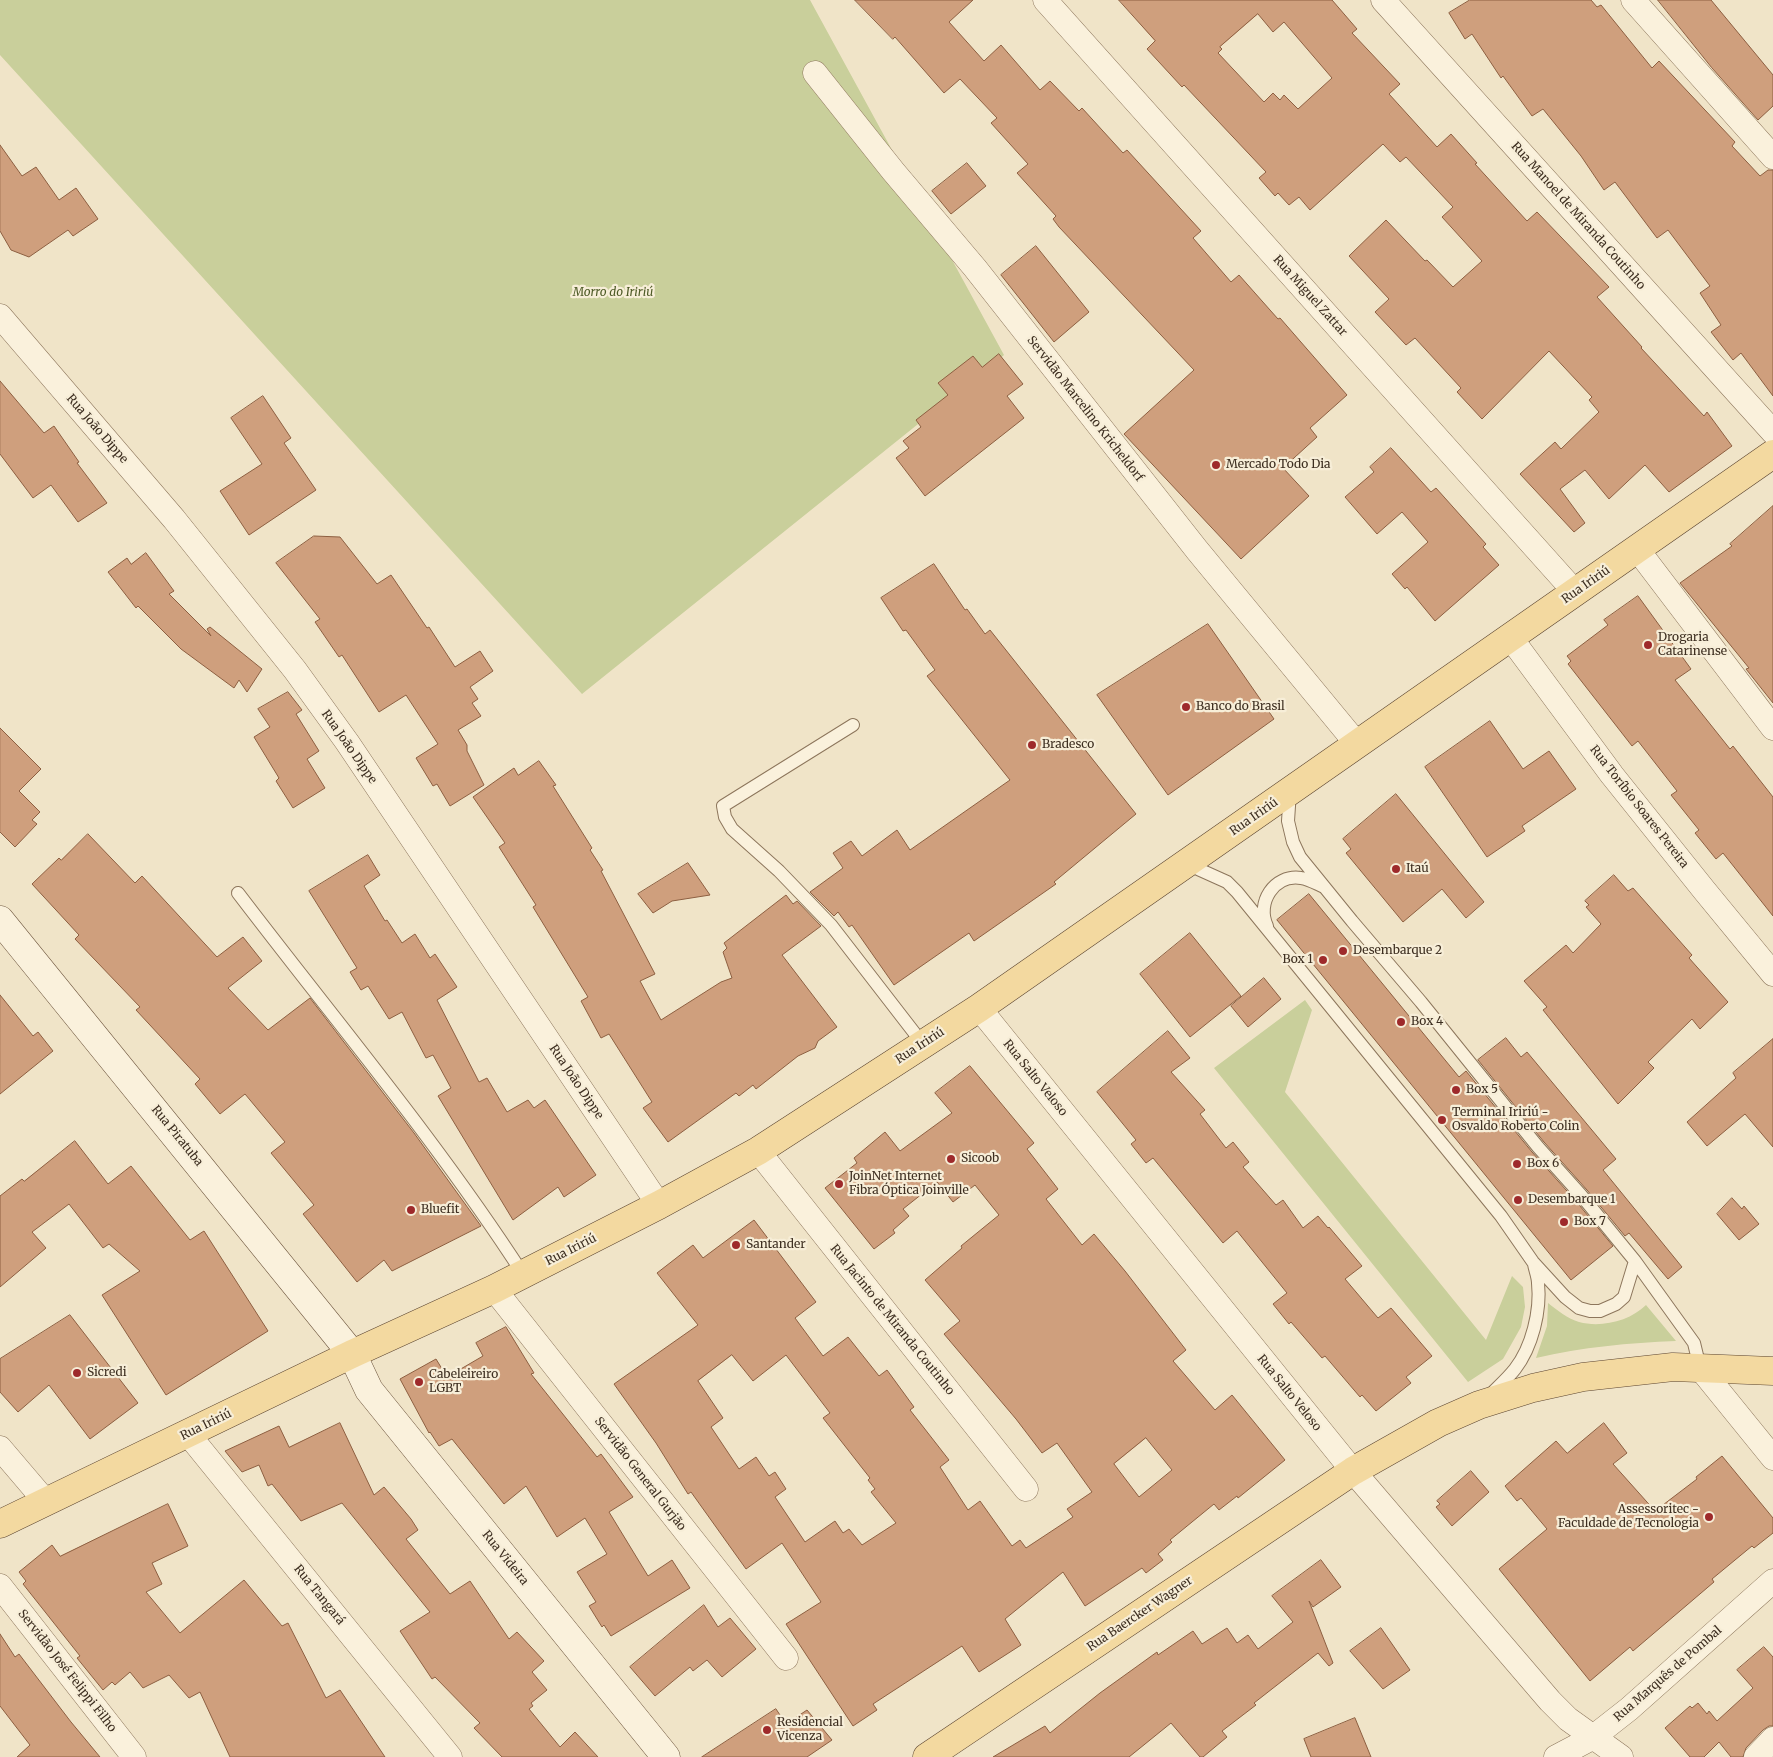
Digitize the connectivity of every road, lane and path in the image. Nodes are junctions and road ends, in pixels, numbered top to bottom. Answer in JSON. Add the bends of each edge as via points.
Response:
{"nodes":[{"id":1,"x":1045,"y":0,"type":"edge"},
{"id":2,"x":1383,"y":0,"type":"edge"},
{"id":3,"x":1633,"y":0,"type":"edge"},
{"id":4,"x":815,"y":73,"type":"dead end"},
{"id":5,"x":1773,"y":157,"type":"edge"},
{"id":6,"x":0,"y":316,"type":"edge"},
{"id":7,"x":1773,"y":432,"type":"edge"},
{"id":8,"x":1773,"y":454,"type":"edge"},
{"id":9,"x":1637,"y":549,"type":"junction"},
{"id":10,"x":1575,"y":592,"type":"junction"},
{"id":11,"x":1510,"y":637,"type":"junction"},
{"id":12,"x":853,"y":725,"type":"dead end"},
{"id":13,"x":1773,"y":728,"type":"edge"},
{"id":14,"x":1357,"y":744,"type":"junction"},
{"id":15,"x":1290,"y":791,"type":"junction"},
{"id":16,"x":1186,"y":864,"type":"junction"},
{"id":17,"x":1326,"y":888,"type":"junction"},
{"id":18,"x":238,"y":893,"type":"dead end"},
{"id":19,"x":0,"y":920,"type":"edge"},
{"id":20,"x":1270,"y":932,"type":"junction"},
{"id":21,"x":1773,"y":974,"type":"edge"},
{"id":22,"x":979,"y":1008,"type":"junction"},
{"id":23,"x":923,"y":1044,"type":"junction"},
{"id":24,"x":758,"y":1151,"type":"junction"},
{"id":25,"x":660,"y":1205,"type":"junction"},
{"id":26,"x":1635,"y":1261,"type":"junction"},
{"id":27,"x":1533,"y":1262,"type":"junction"},
{"id":28,"x":523,"y":1274,"type":"junction"},
{"id":29,"x":494,"y":1289,"type":"junction"},
{"id":30,"x":352,"y":1354,"type":"junction"},
{"id":31,"x":1700,"y":1368,"type":"junction"},
{"id":32,"x":1773,"y":1372,"type":"edge"},
{"id":33,"x":1479,"y":1405,"type":"junction"},
{"id":34,"x":188,"y":1434,"type":"junction"},
{"id":35,"x":0,"y":1448,"type":"edge"},
{"id":36,"x":1773,"y":1458,"type":"edge"},
{"id":37,"x":1353,"y":1471,"type":"junction"},
{"id":38,"x":1026,"y":1488,"type":"dead end"},
{"id":39,"x":46,"y":1502,"type":"junction"},
{"id":40,"x":0,"y":1524,"type":"edge"},
{"id":41,"x":1773,"y":1581,"type":"edge"},
{"id":42,"x":0,"y":1586,"type":"edge"},
{"id":43,"x":786,"y":1658,"type":"dead end"},
{"id":44,"x":1592,"y":1738,"type":"junction"},
{"id":45,"x":1773,"y":1739,"type":"edge"},
{"id":46,"x":134,"y":1757,"type":"edge"},
{"id":47,"x":450,"y":1757,"type":"edge"},
{"id":48,"x":666,"y":1757,"type":"edge"},
{"id":49,"x":927,"y":1757,"type":"edge"},
{"id":50,"x":1556,"y":1757,"type":"edge"},
{"id":51,"x":1620,"y":1757,"type":"edge"},
{"id":52,"x":1756,"y":1757,"type":"edge"}],
"edges":[{"from":1,"to":10,"type":"street","name":"Rua Miguel Zattar"},
{"from":2,"to":7,"type":"street","name":"Rua Manoel de Miranda Coutinho"},
{"from":3,"to":5,"type":"street"},
{"from":4,"to":14,"type":"street","name":"Servidão Marcelino Kricheldorf","via":[[975,268],[1196,550]]},
{"from":6,"to":25,"type":"street","name":"Rua João Dippe","via":[[174,519],[295,670]]},
{"from":8,"to":9,"type":"main road","name":"Rua Iririú"},
{"from":9,"to":10,"type":"main road","name":"Rua Iririú"},
{"from":9,"to":13,"type":"street"},
{"from":10,"to":11,"type":"main road","name":"Rua Iririú"},
{"from":11,"to":14,"type":"main road","name":"Rua Iririú"},
{"from":11,"to":21,"type":"street","name":"Rua Toríbio Soares Pereira","via":[[1612,775]]},
{"from":12,"to":23,"type":"lane","via":[[723,806],[725,817],[732,829],[779,870],[831,925]]},
{"from":14,"to":15,"type":"main road","name":"Rua Iririú"},
{"from":15,"to":16,"type":"main road","name":"Rua Iririú"},
{"from":15,"to":17,"type":"lane","via":[[1288,821],[1293,842],[1300,857]]},
{"from":16,"to":20,"type":"lane","via":[[1227,882]]},
{"from":16,"to":22,"type":"main road","name":"Rua Iririú"},
{"from":17,"to":20,"type":"lane","via":[[1301,878],[1286,879],[1274,886],[1262,908]]},
{"from":17,"to":26,"type":"lane"},
{"from":18,"to":28,"type":"lane","via":[[442,1158]]},
{"from":19,"to":30,"type":"main road","name":"Rua Piratuba"},
{"from":20,"to":27,"type":"lane","via":[[1501,1216]]},
{"from":22,"to":23,"type":"main road","name":"Rua Iririú"},
{"from":22,"to":37,"type":"street","name":"Rua Salto Veloso"},
{"from":23,"to":24,"type":"main road","name":"Rua Iririú"},
{"from":24,"to":25,"type":"main road","name":"Rua Iririú"},
{"from":24,"to":38,"type":"street","name":"Rua Jacinto de Miranda Coutinho"},
{"from":25,"to":28,"type":"main road","name":"Rua Iririú"},
{"from":26,"to":27,"type":"lane","via":[[1624,1297],[1600,1311],[1579,1308]]},
{"from":26,"to":31,"type":"lane","via":[[1694,1344]]},
{"from":27,"to":33,"type":"lane","via":[[1538,1301],[1529,1342],[1516,1367]]},
{"from":28,"to":29,"type":"main road","name":"Rua Iririú"},
{"from":29,"to":30,"type":"main road","name":"Rua Iririú"},
{"from":29,"to":43,"type":"street","name":"Servidão General Gurjão"},
{"from":30,"to":34,"type":"main road","name":"Rua Iririú"},
{"from":30,"to":48,"type":"main road","name":"Rua Videira","via":[[369,1390]]},
{"from":31,"to":32,"type":"main road","name":"Rua Baercker Wagner"},
{"from":31,"to":33,"type":"main road","name":"Rua Baercker Wagner","via":[[1673,1367],[1583,1377]]},
{"from":31,"to":36,"type":"street"},
{"from":33,"to":37,"type":"main road","name":"Rua Baercker Wagner","via":[[1438,1423]]},
{"from":34,"to":39,"type":"main road","name":"Rua Iririú"},
{"from":34,"to":47,"type":"street","name":"Rua Tangará"},
{"from":35,"to":39,"type":"street"},
{"from":37,"to":44,"type":"street","name":"Rua Salto Veloso","via":[[1550,1701]]},
{"from":37,"to":49,"type":"main road","name":"Rua Baercker Wagner"},
{"from":39,"to":40,"type":"main road","name":"Rua Iririú"},
{"from":41,"to":44,"type":"street","name":"Rua Marquês de Pombal"},
{"from":42,"to":46,"type":"street","name":"Servidão José Felippi Filho"},
{"from":44,"to":50,"type":"street","name":"Rua Marquês de Pombal"},
{"from":44,"to":51,"type":"street","name":"Rua Salto Veloso"},
{"from":45,"to":52,"type":"street"}]}
